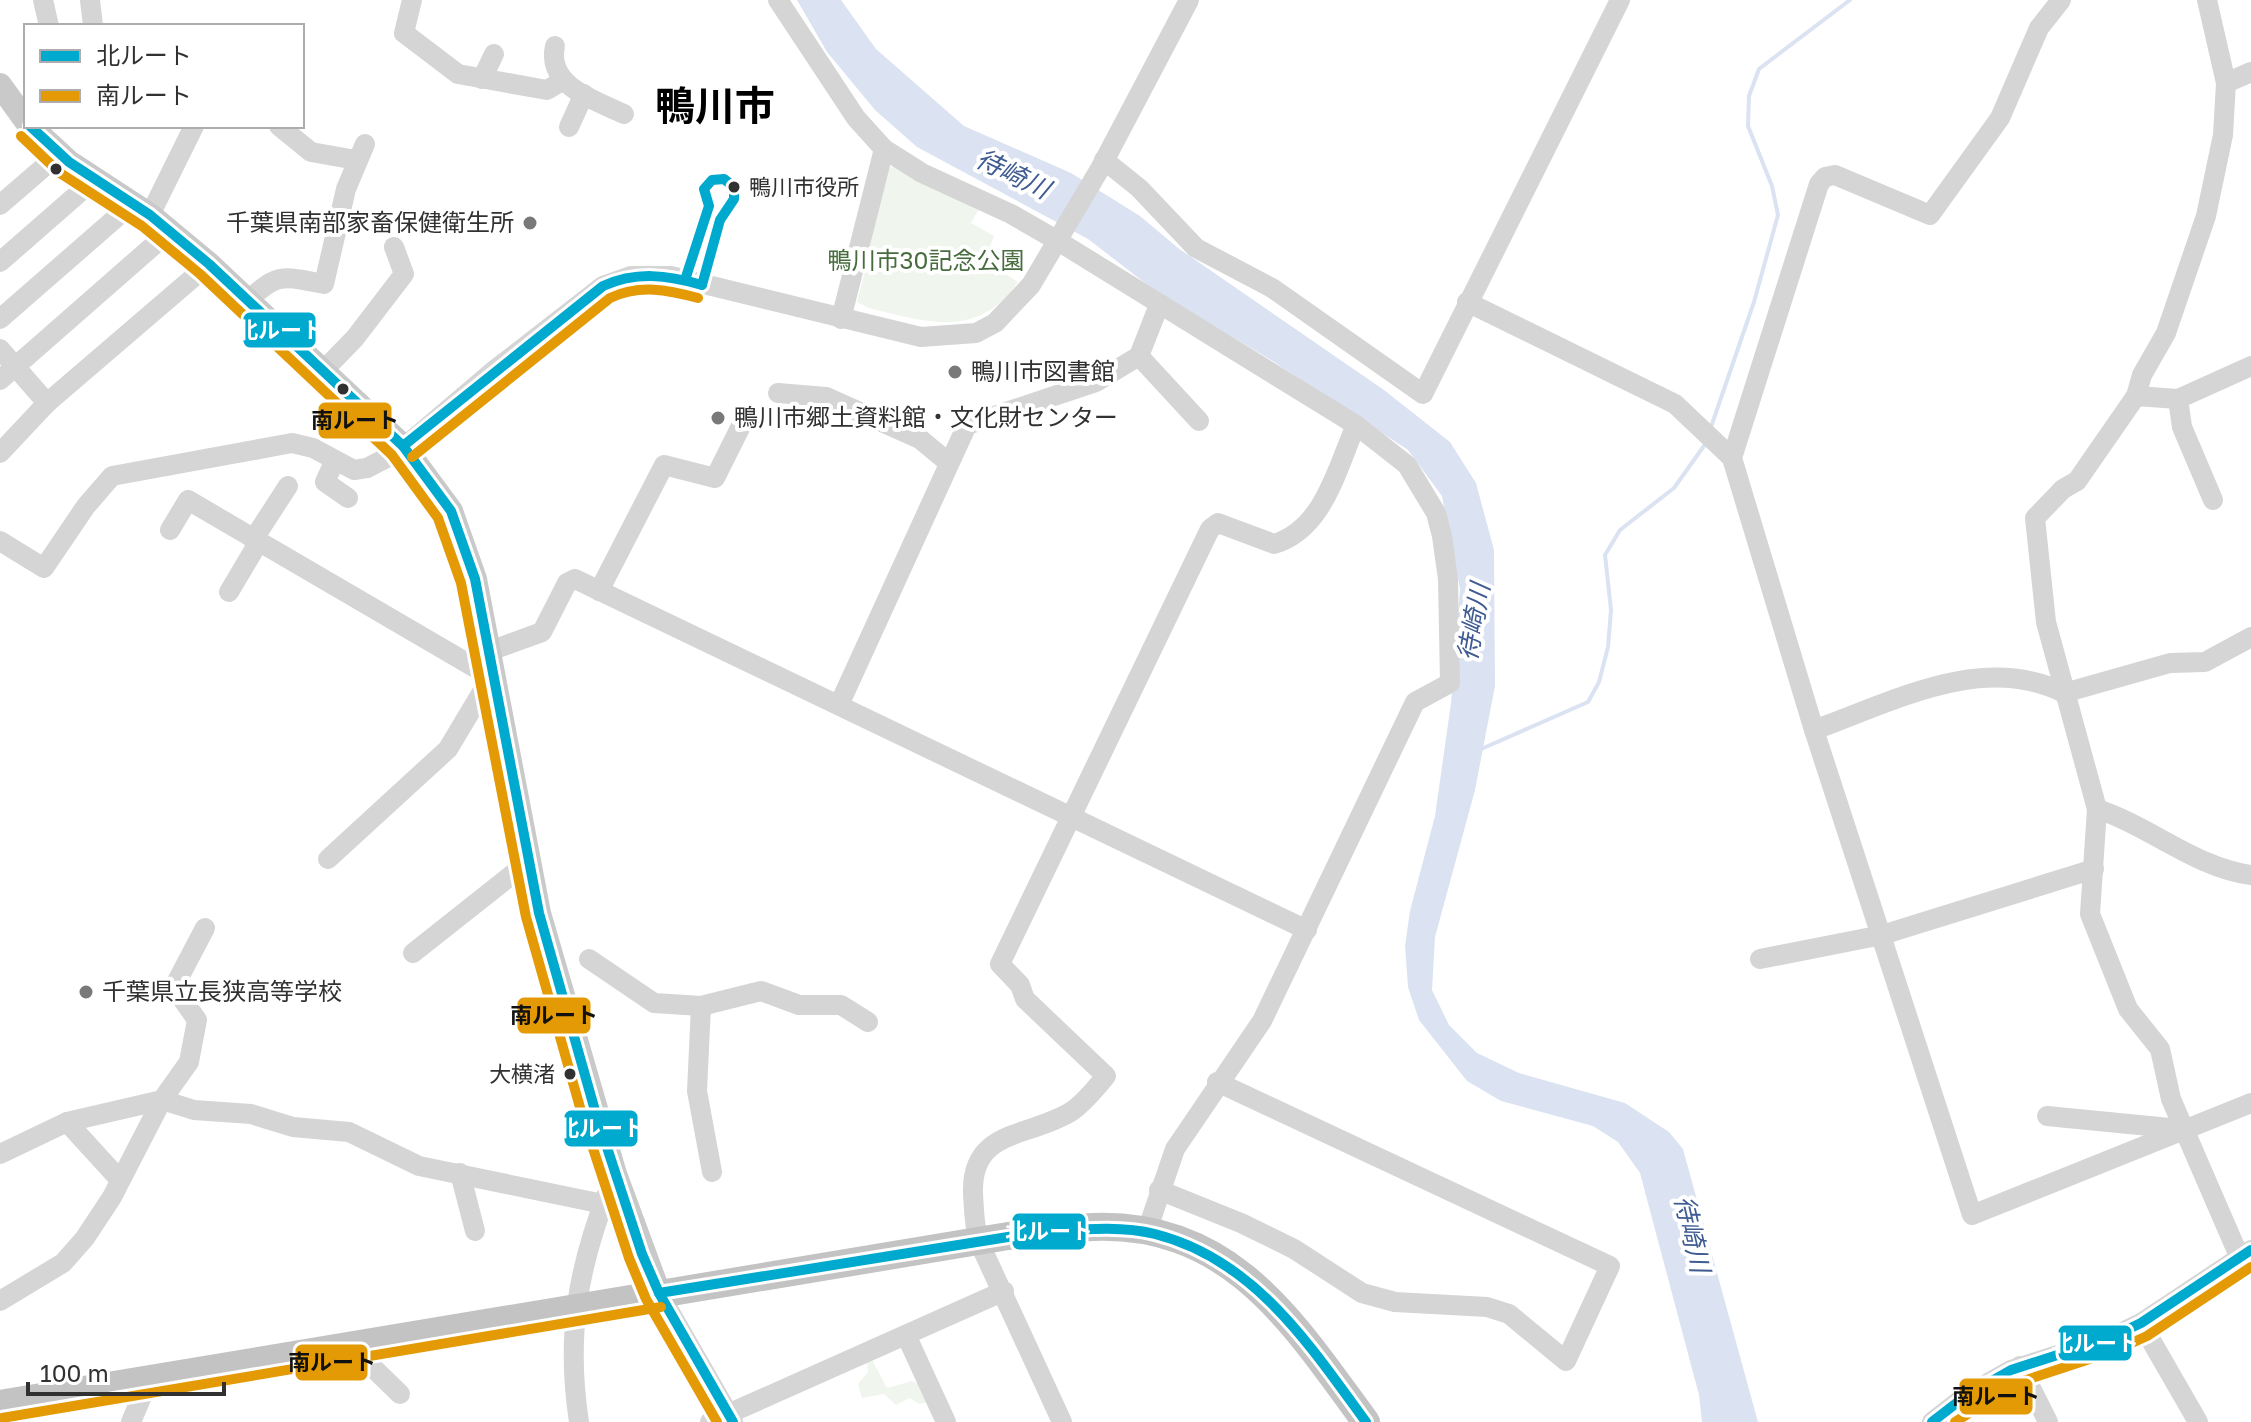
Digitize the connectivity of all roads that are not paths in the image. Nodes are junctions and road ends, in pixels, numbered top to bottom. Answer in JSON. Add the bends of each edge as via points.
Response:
{"nodes":[{"id":1,"x":43,"y":0,"type":"edge"},
{"id":2,"x":90,"y":0,"type":"edge"},
{"id":3,"x":412,"y":0,"type":"edge"},
{"id":4,"x":778,"y":0,"type":"edge"},
{"id":5,"x":1189,"y":0,"type":"edge"},
{"id":6,"x":1620,"y":0,"type":"edge"},
{"id":7,"x":2061,"y":0,"type":"edge"},
{"id":8,"x":2223,"y":0,"type":"edge"},
{"id":9,"x":2209,"y":9,"type":"edge"},
{"id":10,"x":49,"y":24,"type":"edge"},
{"id":11,"x":93,"y":24,"type":"edge"},
{"id":12,"x":555,"y":46,"type":"dead end"},
{"id":13,"x":494,"y":54,"type":"dead end"},
{"id":14,"x":2251,"y":72,"type":"edge"},
{"id":15,"x":482,"y":79,"type":"junction"},
{"id":16,"x":562,"y":81,"type":"junction"},
{"id":17,"x":2226,"y":83,"type":"junction"},
{"id":18,"x":0,"y":85,"type":"edge"},
{"id":19,"x":584,"y":94,"type":"junction"},
{"id":20,"x":624,"y":114,"type":"dead end"},
{"id":21,"x":24,"y":118,"type":"edge"},
{"id":22,"x":569,"y":127,"type":"dead end"},
{"id":23,"x":33,"y":128,"type":"edge"},
{"id":24,"x":193,"y":128,"type":"edge"},
{"id":25,"x":281,"y":128,"type":"edge"},
{"id":26,"x":55,"y":141,"type":"edge"},
{"id":27,"x":884,"y":149,"type":"junction"},
{"id":28,"x":1102,"y":164,"type":"junction"},
{"id":29,"x":95,"y":179,"type":"junction"},
{"id":30,"x":0,"y":205,"type":"edge"},
{"id":31,"x":142,"y":209,"type":"junction"},
{"id":32,"x":170,"y":231,"type":"junction"},
{"id":33,"x":1059,"y":239,"type":"junction"},
{"id":34,"x":394,"y":247,"type":"dead end"},
{"id":35,"x":0,"y":262,"type":"edge"},
{"id":36,"x":209,"y":264,"type":"junction"},
{"id":37,"x":249,"y":300,"type":"junction"},
{"id":38,"x":1467,"y":302,"type":"junction"},
{"id":39,"x":1159,"y":305,"type":"junction"},
{"id":40,"x":0,"y":319,"type":"edge"},
{"id":41,"x":841,"y":319,"type":"junction"},
{"id":42,"x":0,"y":349,"type":"edge"},
{"id":43,"x":1139,"y":356,"type":"junction"},
{"id":44,"x":2251,"y":366,"type":"edge"},
{"id":45,"x":323,"y":371,"type":"junction"},
{"id":46,"x":8,"y":374,"type":"edge"},
{"id":47,"x":778,"y":393,"type":"dead end"},
{"id":48,"x":2136,"y":396,"type":"junction"},
{"id":49,"x":2178,"y":399,"type":"junction"},
{"id":50,"x":47,"y":403,"type":"junction"},
{"id":51,"x":1199,"y":421,"type":"dead end"},
{"id":52,"x":742,"y":424,"type":"dead end"},
{"id":53,"x":1356,"y":425,"type":"junction"},
{"id":54,"x":403,"y":446,"type":"junction"},
{"id":55,"x":0,"y":453,"type":"edge"},
{"id":56,"x":1726,"y":454,"type":"junction"},
{"id":57,"x":335,"y":460,"type":"junction"},
{"id":58,"x":949,"y":463,"type":"junction"},
{"id":59,"x":288,"y":486,"type":"dead end"},
{"id":60,"x":348,"y":498,"type":"dead end"},
{"id":61,"x":2213,"y":500,"type":"dead end"},
{"id":62,"x":170,"y":530,"type":"dead end"},
{"id":63,"x":0,"y":541,"type":"edge"},
{"id":64,"x":256,"y":542,"type":"junction"},
{"id":65,"x":599,"y":591,"type":"junction"},
{"id":66,"x":229,"y":592,"type":"dead end"},
{"id":67,"x":2251,"y":637,"type":"edge"},
{"id":68,"x":487,"y":652,"type":"junction"},
{"id":69,"x":491,"y":677,"type":"junction"},
{"id":70,"x":2064,"y":693,"type":"junction"},
{"id":71,"x":839,"y":705,"type":"junction"},
{"id":72,"x":1814,"y":730,"type":"junction"},
{"id":73,"x":2097,"y":809,"type":"junction"},
{"id":74,"x":1073,"y":817,"type":"junction"},
{"id":75,"x":328,"y":859,"type":"dead end"},
{"id":76,"x":528,"y":862,"type":"junction"},
{"id":77,"x":2094,"y":869,"type":"junction"},
{"id":78,"x":2251,"y":875,"type":"edge"},
{"id":79,"x":205,"y":928,"type":"dead end"},
{"id":80,"x":1307,"y":930,"type":"junction"},
{"id":81,"x":1882,"y":935,"type":"junction"},
{"id":82,"x":413,"y":953,"type":"dead end"},
{"id":83,"x":589,"y":959,"type":"dead end"},
{"id":84,"x":1760,"y":959,"type":"dead end"},
{"id":85,"x":701,"y":1006,"type":"junction"},
{"id":86,"x":868,"y":1022,"type":"dead end"},
{"id":87,"x":1217,"y":1082,"type":"junction"},
{"id":88,"x":162,"y":1100,"type":"junction"},
{"id":89,"x":2251,"y":1103,"type":"edge"},
{"id":90,"x":2047,"y":1116,"type":"dead end"},
{"id":91,"x":67,"y":1122,"type":"junction"},
{"id":92,"x":2184,"y":1129,"type":"junction"},
{"id":93,"x":0,"y":1154,"type":"edge"},
{"id":94,"x":712,"y":1172,"type":"dead end"},
{"id":95,"x":460,"y":1173,"type":"junction"},
{"id":96,"x":615,"y":1174,"type":"junction"},
{"id":97,"x":120,"y":1180,"type":"junction"},
{"id":98,"x":1159,"y":1190,"type":"junction"},
{"id":99,"x":603,"y":1204,"type":"junction"},
{"id":100,"x":475,"y":1231,"type":"dead end"},
{"id":101,"x":1147,"y":1231,"type":"junction"},
{"id":102,"x":979,"y":1242,"type":"junction"},
{"id":103,"x":2245,"y":1253,"type":"edge"},
{"id":104,"x":1004,"y":1291,"type":"junction"},
{"id":105,"x":3,"y":1293,"type":"edge"},
{"id":106,"x":659,"y":1293,"type":"junction"},
{"id":107,"x":573,"y":1309,"type":"junction"},
{"id":108,"x":2141,"y":1323,"type":"junction"},
{"id":109,"x":906,"y":1335,"type":"junction"},
{"id":110,"x":360,"y":1345,"type":"junction"},
{"id":111,"x":2020,"y":1366,"type":"junction"},
{"id":112,"x":139,"y":1383,"type":"junction"},
{"id":113,"x":400,"y":1394,"type":"dead end"},
{"id":114,"x":0,"y":1404,"type":"edge"},
{"id":115,"x":732,"y":1418,"type":"edge"},
{"id":116,"x":131,"y":1422,"type":"edge"},
{"id":117,"x":579,"y":1422,"type":"edge"},
{"id":118,"x":710,"y":1422,"type":"edge"},
{"id":119,"x":946,"y":1422,"type":"edge"},
{"id":120,"x":1062,"y":1422,"type":"edge"},
{"id":121,"x":1366,"y":1422,"type":"edge"},
{"id":122,"x":1932,"y":1422,"type":"edge"},
{"id":123,"x":2048,"y":1422,"type":"edge"},
{"id":124,"x":2198,"y":1422,"type":"edge"}],
"edges":[{"from":1,"to":10,"type":"street"},
{"from":2,"to":11,"type":"street"},
{"from":3,"to":15,"type":"street","via":[[404,33],[458,74]]},
{"from":4,"to":27,"type":"street","via":[[856,118]]},
{"from":5,"to":28,"type":"street"},
{"from":6,"to":38,"type":"street"},
{"from":7,"to":56,"type":"street","via":[[2039,28],[2000,118],[1930,215],[1835,175],[1819,184]]},
{"from":8,"to":9,"type":"street"},
{"from":9,"to":17,"type":"street"},
{"from":12,"to":16,"type":"street","via":[[552,59]]},
{"from":13,"to":15,"type":"street"},
{"from":14,"to":17,"type":"street"},
{"from":15,"to":16,"type":"street","via":[[547,90]]},
{"from":16,"to":19,"type":"street"},
{"from":17,"to":48,"type":"street","via":[[2223,135],[2206,216],[2166,333]]},
{"from":18,"to":21,"type":"main road"},
{"from":19,"to":20,"type":"street"},
{"from":19,"to":22,"type":"street"},
{"from":23,"to":26,"type":"main road"},
{"from":24,"to":31,"type":"street"},
{"from":25,"to":37,"type":"street","via":[[311,152],[360,152],[324,284],[279,277]]},
{"from":26,"to":29,"type":"main road"},
{"from":26,"to":30,"type":"street"},
{"from":27,"to":33,"type":"street"},
{"from":27,"to":41,"type":"street"},
{"from":28,"to":33,"type":"street"},
{"from":28,"to":38,"type":"street","via":[[1139,188],[1196,248],[1272,288],[1423,394]]},
{"from":29,"to":31,"type":"main road"},
{"from":29,"to":35,"type":"street"},
{"from":31,"to":32,"type":"main road"},
{"from":31,"to":40,"type":"street"},
{"from":32,"to":36,"type":"main road"},
{"from":32,"to":46,"type":"street"},
{"from":33,"to":39,"type":"street"},
{"from":33,"to":41,"type":"street","via":[[1015,304],[976,333],[921,337]]},
{"from":34,"to":45,"type":"street","via":[[404,274]]},
{"from":36,"to":37,"type":"main road"},
{"from":36,"to":50,"type":"street"},
{"from":37,"to":45,"type":"main road"},
{"from":38,"to":56,"type":"street","via":[[1675,404]]},
{"from":39,"to":43,"type":"street"},
{"from":39,"to":53,"type":"street"},
{"from":41,"to":54,"type":"street","via":[[663,275],[619,279],[562,317]]},
{"from":42,"to":46,"type":"street"},
{"from":43,"to":51,"type":"street"},
{"from":43,"to":58,"type":"street","via":[[1096,382],[974,420],[962,432]]},
{"from":44,"to":49,"type":"street"},
{"from":45,"to":54,"type":"main road"},
{"from":46,"to":50,"type":"street"},
{"from":47,"to":58,"type":"street","via":[[826,397],[920,439]]},
{"from":48,"to":49,"type":"street"},
{"from":48,"to":70,"type":"street","via":[[2077,481],[2035,518],[2046,622]]},
{"from":49,"to":61,"type":"street","via":[[2182,427]]},
{"from":50,"to":55,"type":"street"},
{"from":52,"to":65,"type":"street","via":[[715,478],[664,465]]},
{"from":53,"to":74,"type":"street","via":[[1317,513],[1302,531],[1274,544],[1227,524],[1210,529]]},
{"from":53,"to":80,"type":"street","via":[[1407,465],[1436,513],[1448,579],[1450,683],[1415,702]]},
{"from":54,"to":57,"type":"street","via":[[360,471]]},
{"from":54,"to":68,"type":"main road","via":[[458,525],[475,579]]},
{"from":56,"to":72,"type":"street"},
{"from":57,"to":60,"type":"street","via":[[325,482]]},
{"from":57,"to":63,"type":"street","via":[[292,443],[112,476],[44,568]]},
{"from":58,"to":71,"type":"street"},
{"from":59,"to":64,"type":"street"},
{"from":62,"to":64,"type":"street","via":[[188,500]]},
{"from":64,"to":66,"type":"street"},
{"from":64,"to":69,"type":"street"},
{"from":65,"to":68,"type":"street","via":[[575,579],[567,583],[542,632]]},
{"from":65,"to":71,"type":"street"},
{"from":67,"to":70,"type":"street","via":[[2205,662],[2170,663]]},
{"from":68,"to":69,"type":"main road"},
{"from":69,"to":75,"type":"street","via":[[448,749]]},
{"from":69,"to":76,"type":"main road"},
{"from":70,"to":72,"type":"street","via":[[2043,683],[1995,677],[1956,680]]},
{"from":70,"to":73,"type":"street"},
{"from":71,"to":74,"type":"street"},
{"from":72,"to":81,"type":"street"},
{"from":73,"to":77,"type":"street"},
{"from":73,"to":78,"type":"street","via":[[2227,872]]},
{"from":74,"to":80,"type":"street"},
{"from":74,"to":102,"type":"street","via":[[1000,964],[1020,985],[1025,999],[1106,1076],[1072,1111],[1001,1141],[978,1158],[973,1174]]},
{"from":76,"to":82,"type":"street"},
{"from":76,"to":96,"type":"main road"},
{"from":77,"to":81,"type":"street"},
{"from":77,"to":92,"type":"street","via":[[2090,914],[2128,1009],[2160,1049]]},
{"from":79,"to":88,"type":"street","via":[[174,987],[197,1020],[197,1037],[189,1062]]},
{"from":80,"to":87,"type":"street","via":[[1262,1021]]},
{"from":81,"to":84,"type":"street"},
{"from":81,"to":92,"type":"street","via":[[1972,1215]]},
{"from":83,"to":85,"type":"street","via":[[654,1003]]},
{"from":85,"to":86,"type":"street","via":[[761,991],[799,1005],[841,1005]]},
{"from":85,"to":94,"type":"street","via":[[697,1091]]},
{"from":87,"to":98,"type":"street","via":[[1175,1149]]},
{"from":87,"to":98,"type":"street","via":[[1610,1266],[1566,1361],[1509,1314],[1487,1307],[1395,1302],[1362,1293],[1294,1249]]},
{"from":88,"to":91,"type":"street"},
{"from":88,"to":95,"type":"street","via":[[194,1110],[251,1114],[293,1127],[349,1132],[405,1161]]},
{"from":88,"to":97,"type":"street"},
{"from":89,"to":92,"type":"street"},
{"from":90,"to":92,"type":"street"},
{"from":91,"to":93,"type":"street"},
{"from":91,"to":97,"type":"street"},
{"from":92,"to":103,"type":"street"},
{"from":95,"to":99,"type":"street"},
{"from":95,"to":100,"type":"street"},
{"from":96,"to":99,"type":"street"},
{"from":96,"to":106,"type":"main road"},
{"from":97,"to":105,"type":"street","via":[[63,1263]]},
{"from":98,"to":101,"type":"street"},
{"from":99,"to":107,"type":"street"},
{"from":101,"to":102,"type":"highway","via":[[1095,1227]]},
{"from":101,"to":121,"type":"highway","via":[[1204,1250],[1248,1277],[1285,1314]]},
{"from":102,"to":104,"type":"street"},
{"from":102,"to":106,"type":"highway"},
{"from":103,"to":108,"type":"street"},
{"from":104,"to":109,"type":"street"},
{"from":104,"to":120,"type":"street"},
{"from":106,"to":107,"type":"highway"},
{"from":106,"to":115,"type":"street"},
{"from":107,"to":110,"type":"highway"},
{"from":107,"to":117,"type":"street"},
{"from":108,"to":111,"type":"street"},
{"from":108,"to":124,"type":"street"},
{"from":109,"to":115,"type":"street"},
{"from":109,"to":119,"type":"street"},
{"from":110,"to":112,"type":"highway"},
{"from":110,"to":113,"type":"street","via":[[366,1361]]},
{"from":111,"to":122,"type":"street"},
{"from":111,"to":123,"type":"street"},
{"from":112,"to":114,"type":"highway"},
{"from":112,"to":116,"type":"street","via":[[142,1396]]},
{"from":115,"to":118,"type":"street"}]}
